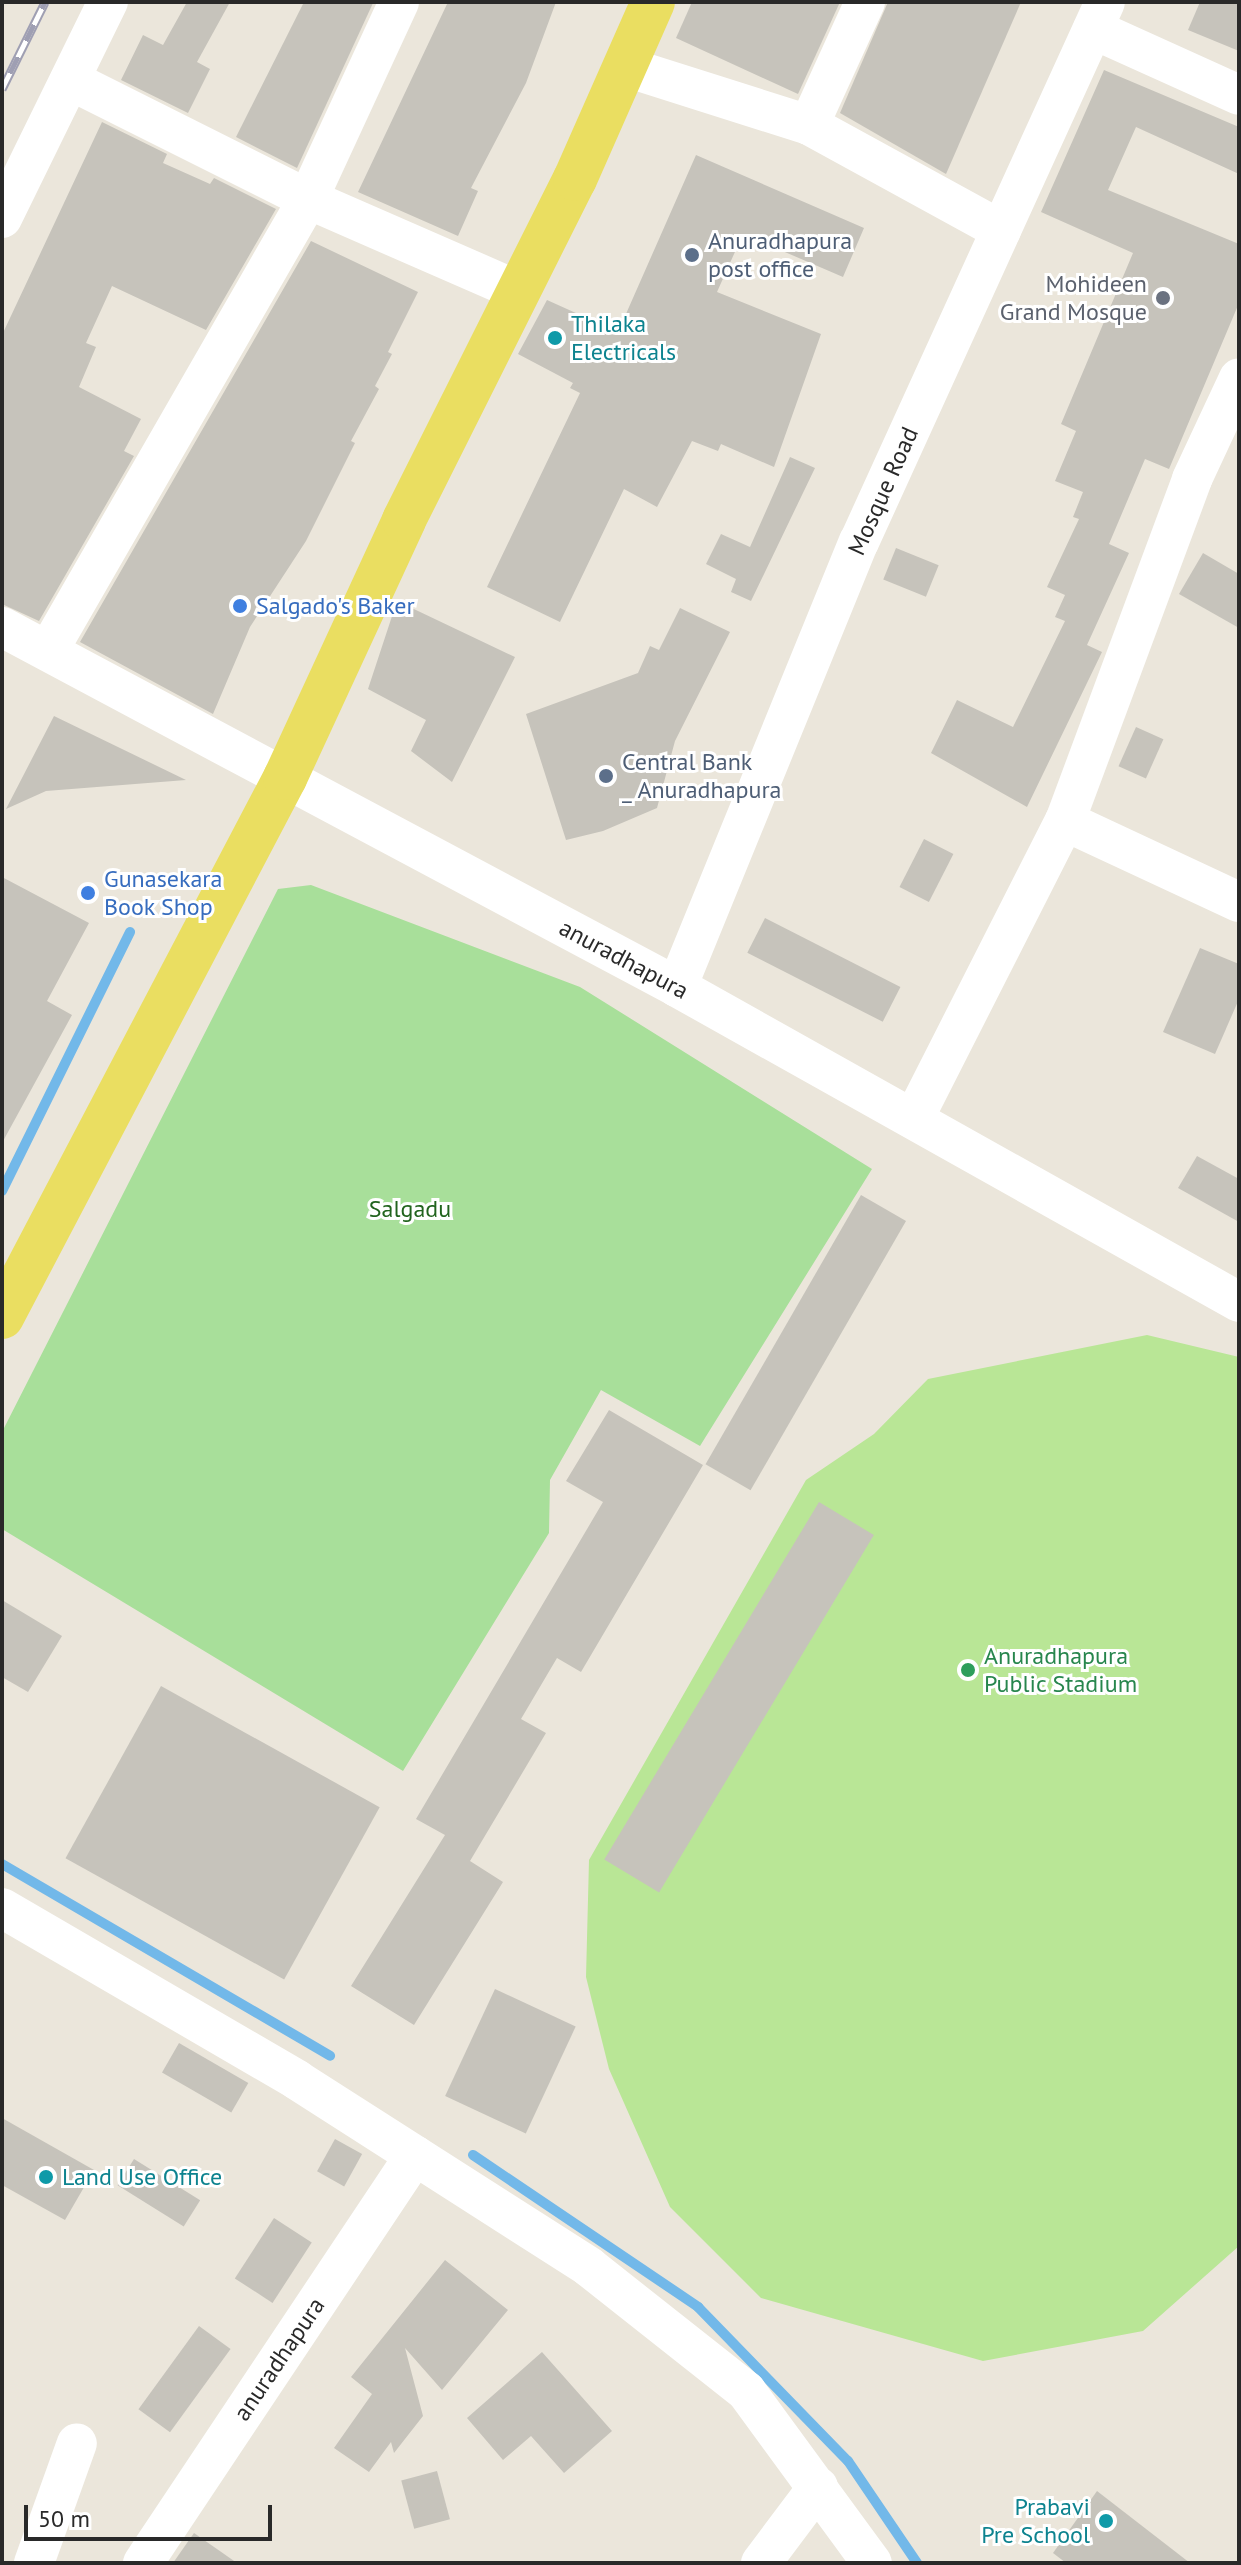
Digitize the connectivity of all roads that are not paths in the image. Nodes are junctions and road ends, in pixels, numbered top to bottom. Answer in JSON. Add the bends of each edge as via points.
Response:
{"nodes":[{"id":1,"x":108,"y":2,"type":"edge"},
{"id":2,"x":399,"y":2,"type":"edge"},
{"id":3,"x":653,"y":2,"type":"edge"},
{"id":4,"x":865,"y":2,"type":"edge"},
{"id":5,"x":1099,"y":15,"type":"edge"},
{"id":6,"x":626,"y":67,"type":"junction"},
{"id":7,"x":70,"y":80,"type":"junction"},
{"id":8,"x":1239,"y":95,"type":"edge"},
{"id":9,"x":809,"y":125,"type":"junction"},
{"id":10,"x":308,"y":199,"type":"junction"},
{"id":11,"x":2,"y":218,"type":"edge"},
{"id":12,"x":1001,"y":230,"type":"junction"},
{"id":13,"x":519,"y":291,"type":"junction"},
{"id":14,"x":1239,"y":378,"type":"edge"},
{"id":15,"x":2,"y":627,"type":"edge"},
{"id":16,"x":48,"y":651,"type":"junction"},
{"id":17,"x":285,"y":778,"type":"junction"},
{"id":18,"x":1065,"y":821,"type":"junction"},
{"id":19,"x":1239,"y":902,"type":"edge"},
{"id":20,"x":677,"y":987,"type":"junction"},
{"id":21,"x":914,"y":1118,"type":"junction"},
{"id":22,"x":1239,"y":1302,"type":"edge"},
{"id":23,"x":2,"y":1317,"type":"edge"},
{"id":24,"x":2,"y":1908,"type":"edge"},
{"id":25,"x":415,"y":2155,"type":"junction"},
{"id":26,"x":77,"y":2443,"type":"dead end"},
{"id":27,"x":818,"y":2487,"type":"junction"},
{"id":28,"x":34,"y":2563,"type":"edge"},
{"id":29,"x":143,"y":2563,"type":"edge"},
{"id":30,"x":761,"y":2563,"type":"edge"},
{"id":31,"x":872,"y":2563,"type":"edge"}],
"edges":[{"from":1,"to":7,"type":"street"},
{"from":2,"to":10,"type":"street"},
{"from":3,"to":6,"type":"main road"},
{"from":4,"to":9,"type":"street"},
{"from":5,"to":8,"type":"street"},
{"from":5,"to":12,"type":"street","name":"Mosque Road"},
{"from":6,"to":9,"type":"street"},
{"from":6,"to":13,"type":"main road"},
{"from":7,"to":10,"type":"street"},
{"from":7,"to":11,"type":"street"},
{"from":9,"to":12,"type":"street"},
{"from":10,"to":13,"type":"street"},
{"from":10,"to":16,"type":"street"},
{"from":12,"to":20,"type":"street","name":"Mosque Road","via":[[859,542]]},
{"from":13,"to":17,"type":"main road","via":[[404,520]]},
{"from":14,"to":18,"type":"street","via":[[1192,479]]},
{"from":15,"to":16,"type":"street","name":"anuradhapura"},
{"from":16,"to":17,"type":"street","name":"anuradhapura"},
{"from":17,"to":20,"type":"street","name":"anuradhapura"},
{"from":17,"to":23,"type":"main road"},
{"from":18,"to":19,"type":"street"},
{"from":18,"to":21,"type":"street"},
{"from":20,"to":21,"type":"street","name":"anuradhapura"},
{"from":21,"to":22,"type":"street","name":"anuradhapura"},
{"from":24,"to":25,"type":"street"},
{"from":25,"to":27,"type":"street","via":[[589,2267],[746,2391]]},
{"from":25,"to":29,"type":"street","name":"anuradhapura"},
{"from":26,"to":28,"type":"street"},
{"from":27,"to":30,"type":"street"},
{"from":27,"to":31,"type":"street"}]}
